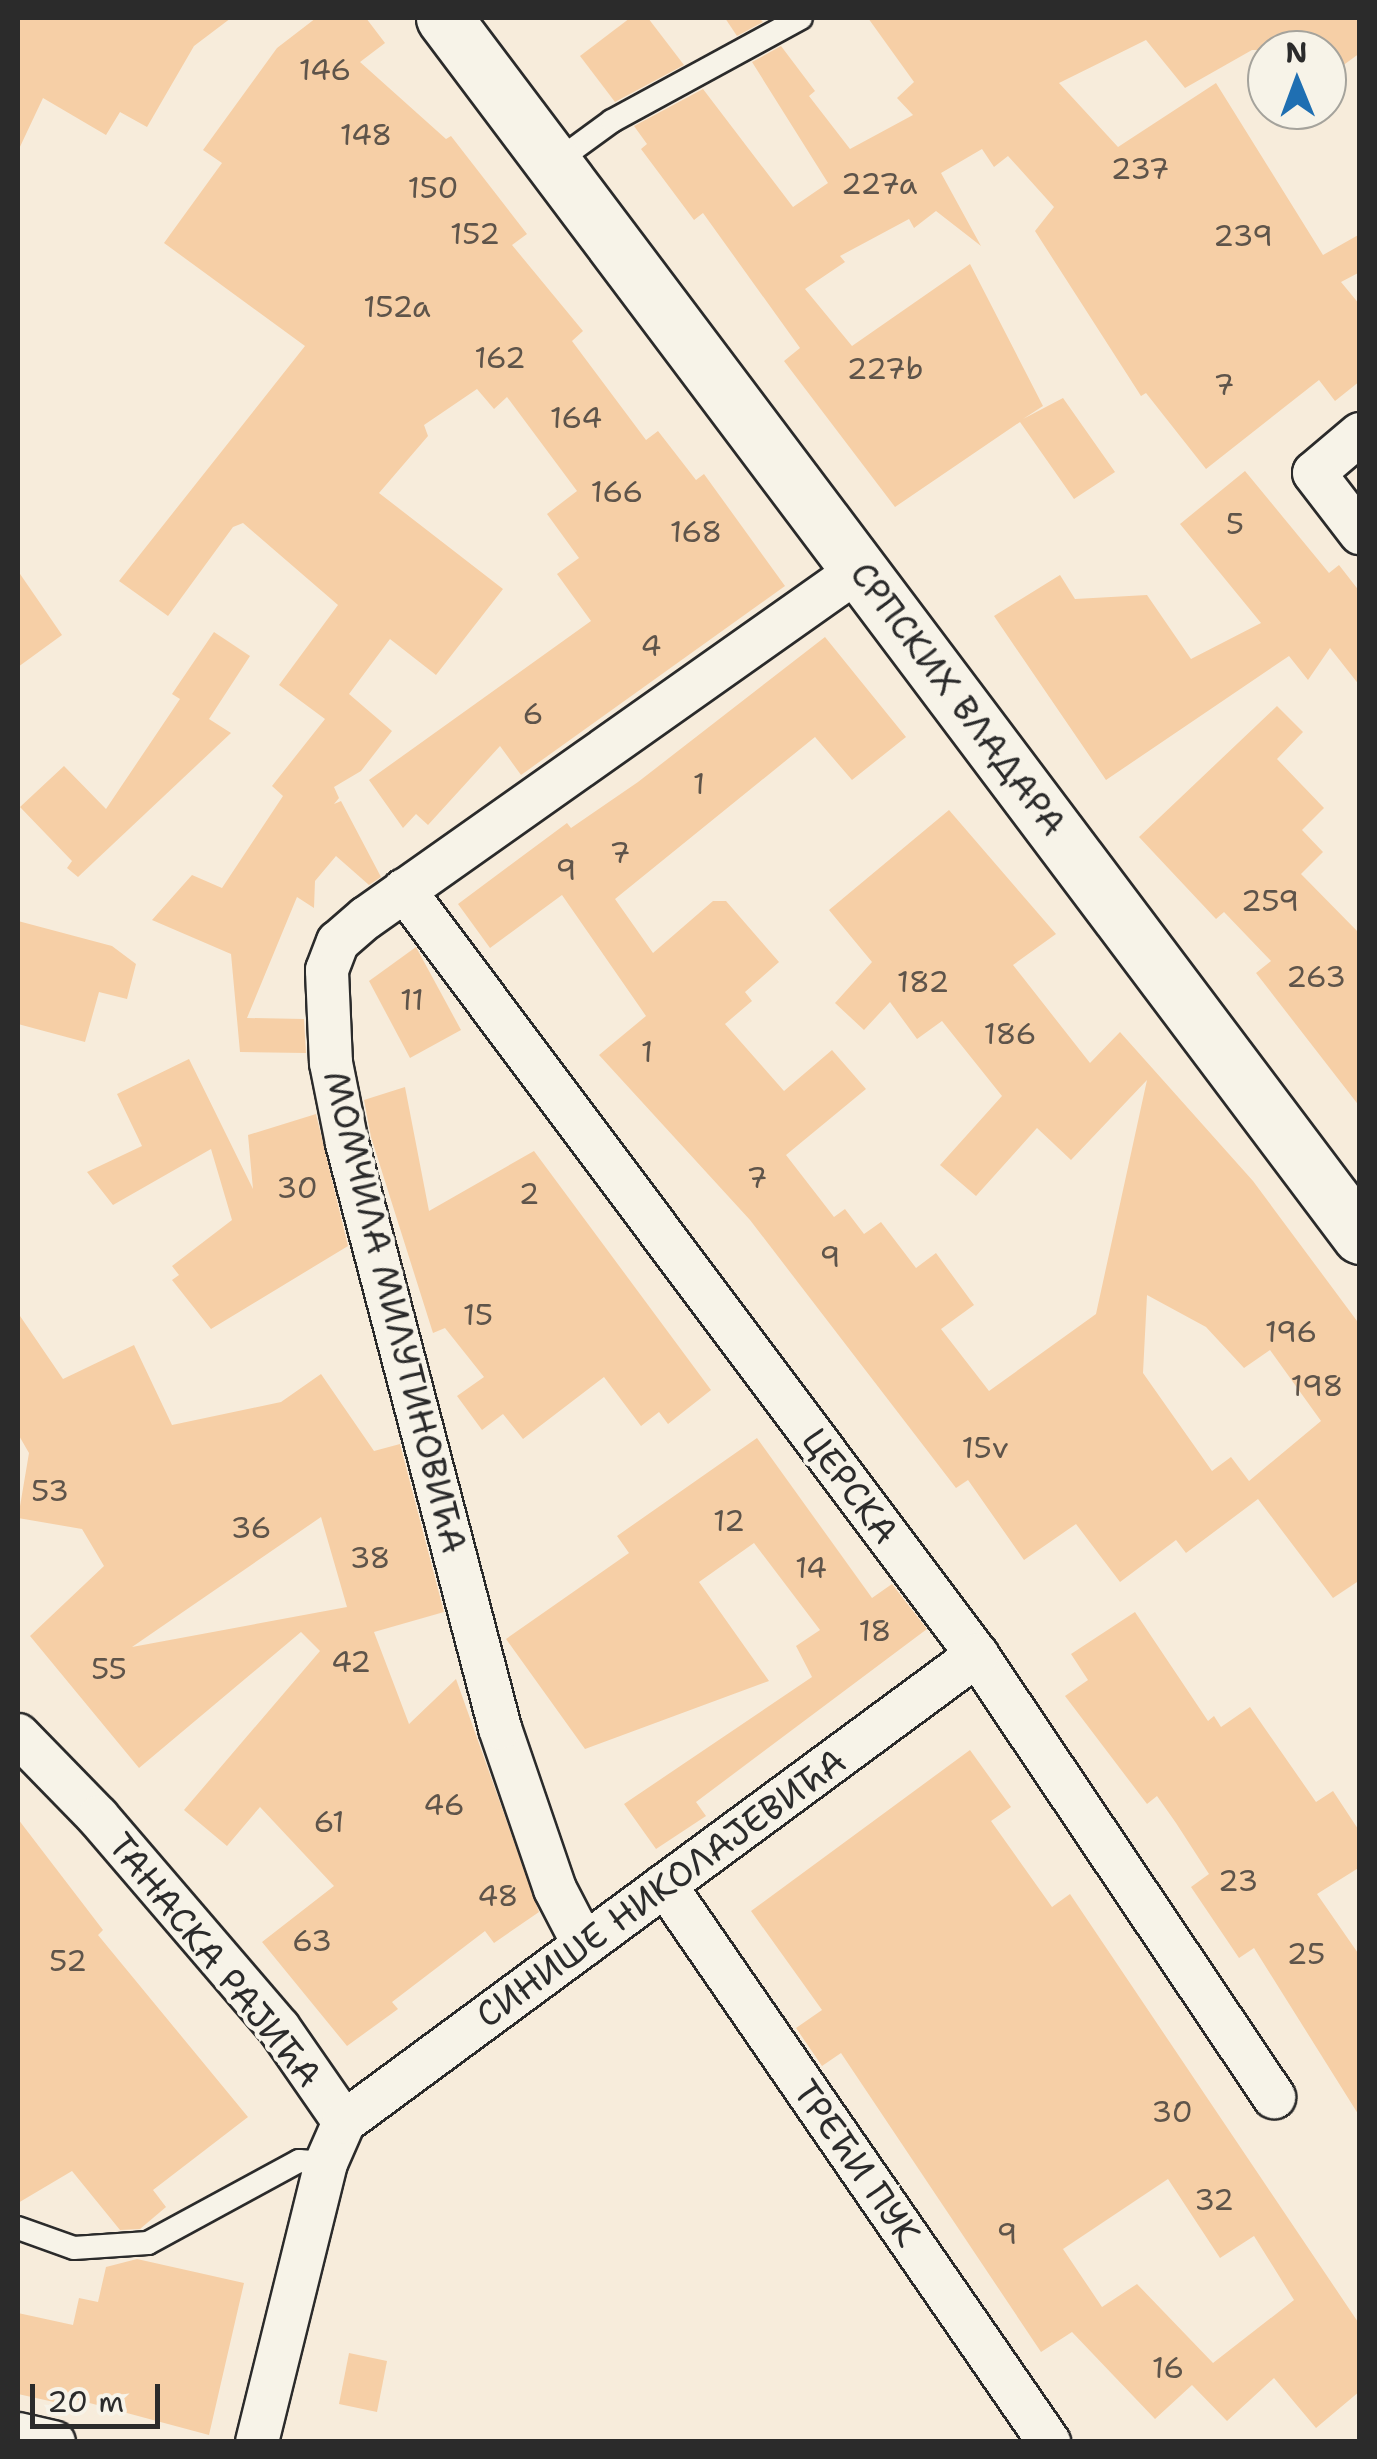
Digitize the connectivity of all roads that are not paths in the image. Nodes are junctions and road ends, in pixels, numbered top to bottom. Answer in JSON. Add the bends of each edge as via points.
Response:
{"nodes":[{"id":1,"x":444,"y":18,"type":"edge"},
{"id":2,"x":800,"y":18,"type":"edge"},
{"id":3,"x":556,"y":162,"type":"junction"},
{"id":4,"x":1360,"y":434,"type":"edge"},
{"id":5,"x":1360,"y":533,"type":"edge"},
{"id":6,"x":860,"y":569,"type":"junction"},
{"id":7,"x":404,"y":890,"type":"junction"},
{"id":8,"x":1360,"y":1236,"type":"edge"},
{"id":9,"x":977,"y":1655,"type":"junction"},
{"id":10,"x":18,"y":1735,"type":"edge"},
{"id":11,"x":665,"y":1886,"type":"junction"},
{"id":12,"x":584,"y":1945,"type":"junction"},
{"id":13,"x":1274,"y":2097,"type":"dead end"},
{"id":14,"x":344,"y":2122,"type":"junction"},
{"id":15,"x":326,"y":2164,"type":"junction"},
{"id":16,"x":18,"y":2228,"type":"edge"},
{"id":17,"x":18,"y":2434,"type":"edge"},
{"id":18,"x":54,"y":2442,"type":"edge"},
{"id":19,"x":257,"y":2442,"type":"edge"},
{"id":20,"x":1048,"y":2442,"type":"edge"}],
"edges":[{"from":1,"to":3,"type":"main road","name":"СРПСКИХ ВЛАДАРА"},
{"from":2,"to":3,"type":"lane","via":[[612,121]]},
{"from":3,"to":6,"type":"main road","name":"СРПСКИХ ВЛАДАРА"},
{"from":4,"to":5,"type":"street","via":[[1314,473]]},
{"from":6,"to":7,"type":"street","name":"МОМЧИЛА МИЛУТИНОВИЋА"},
{"from":6,"to":8,"type":"main road","name":"СРПСКИХ ВЛАДАРА"},
{"from":7,"to":9,"type":"street","name":"ЦЕРСКА"},
{"from":7,"to":12,"type":"street","name":"МОМЧИЛА МИЛУТИНОВИЋА","via":[[347,932],[331,955],[331,1063],[500,1728],[555,1889]]},
{"from":9,"to":11,"type":"street","name":"СИНИШЕ НИКОЛАЈЕВИЋА"},
{"from":9,"to":13,"type":"street","name":"ЦЕРСКА"},
{"from":10,"to":14,"type":"street","name":"ТАНАСКА РАЈИЋА","via":[[98,1817],[279,2028]]},
{"from":11,"to":12,"type":"street","name":"СИНИШЕ НИКОЛАЈЕВИЋА"},
{"from":11,"to":20,"type":"street","name":"ТРЕЋИ ПУК"},
{"from":12,"to":14,"type":"street","name":"СИНИШЕ НИКОЛАЈЕВИЋА"},
{"from":14,"to":15,"type":"street","name":"ТАНАСКА РАЈИЋА"},
{"from":15,"to":16,"type":"lane","via":[[300,2161],[148,2244],[74,2248]]},
{"from":15,"to":19,"type":"street","name":"ТАНАСКА РАЈИЋА"},
{"from":17,"to":18,"type":"street"}]}
